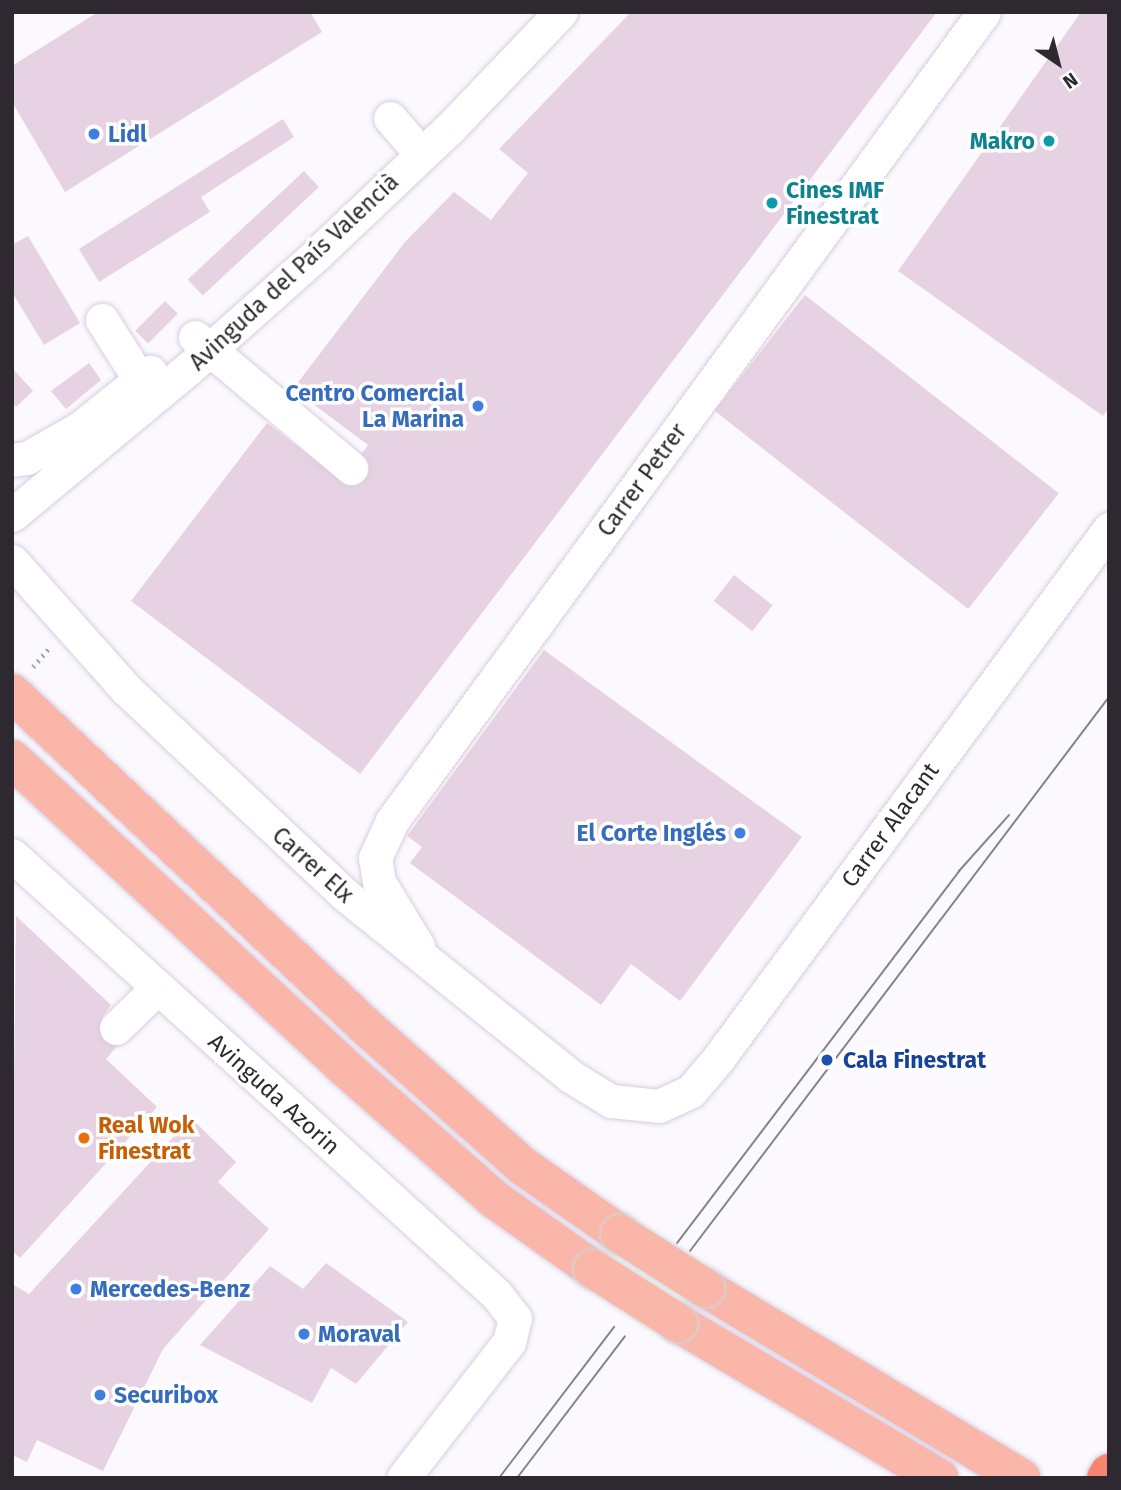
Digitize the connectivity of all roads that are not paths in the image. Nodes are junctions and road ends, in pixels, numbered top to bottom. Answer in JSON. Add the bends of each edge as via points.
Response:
{"nodes":[{"id":1,"x":530,"y":12,"type":"edge"},
{"id":2,"x":561,"y":12,"type":"edge"},
{"id":3,"x":984,"y":12,"type":"edge"},
{"id":4,"x":102,"y":320,"type":"dead end"},
{"id":5,"x":201,"y":343,"type":"junction"},
{"id":6,"x":140,"y":380,"type":"junction"},
{"id":7,"x":12,"y":460,"type":"edge"},
{"id":8,"x":351,"y":468,"type":"dead end"},
{"id":9,"x":12,"y":515,"type":"edge"},
{"id":10,"x":1109,"y":529,"type":"edge"},
{"id":11,"x":12,"y":561,"type":"edge"},
{"id":12,"x":20,"y":683,"type":"edge"},
{"id":13,"x":12,"y":759,"type":"edge"},
{"id":14,"x":12,"y":855,"type":"edge"},
{"id":15,"x":426,"y":960,"type":"junction"},
{"id":16,"x":157,"y":988,"type":"junction"},
{"id":17,"x":116,"y":1028,"type":"dead end"},
{"id":18,"x":659,"y":1106,"type":"joint"},
{"id":19,"x":403,"y":1478,"type":"edge"},
{"id":20,"x":939,"y":1478,"type":"edge"},
{"id":21,"x":1021,"y":1478,"type":"edge"}],
"edges":[{"from":1,"to":5,"type":"street","name":"Avinguda del País Valencià","via":[[399,129]]},
{"from":2,"to":5,"type":"street","name":"Avinguda del País Valencià","via":[[450,127]]},
{"from":3,"to":15,"type":"street","name":"Carrer Petrer","via":[[392,821],[375,858],[379,882]]},
{"from":4,"to":6,"type":"street"},
{"from":5,"to":6,"type":"street","name":"Avinguda del País Valencià"},
{"from":5,"to":8,"type":"street"},
{"from":5,"to":9,"type":"street","name":"Avinguda del País Valencià"},
{"from":6,"to":7,"type":"street","name":"Avinguda del País Valencià","via":[[80,428],[27,458]]},
{"from":10,"to":18,"type":"street","name":"Carrer Alacant","via":[[718,1059],[691,1091]]},
{"from":11,"to":15,"type":"street","name":"Carrer Elx","via":[[236,797]]},
{"from":12,"to":21,"type":"main road","bridge":true,"via":[[403,1060],[524,1167],[705,1289]]},
{"from":13,"to":20,"type":"main road","bridge":true,"via":[[494,1199],[678,1323]]},
{"from":14,"to":16,"type":"street","name":"Avinguda Azorin"},
{"from":15,"to":18,"type":"street","name":"Carrer Elx","via":[[570,1076],[611,1101]]},
{"from":16,"to":17,"type":"street"},
{"from":16,"to":19,"type":"street","name":"Avinguda Azorin","via":[[496,1294],[515,1318],[509,1342]]}]}
